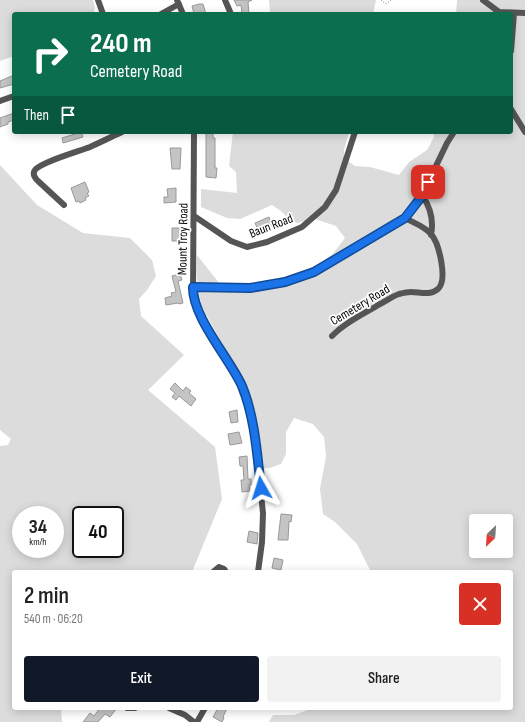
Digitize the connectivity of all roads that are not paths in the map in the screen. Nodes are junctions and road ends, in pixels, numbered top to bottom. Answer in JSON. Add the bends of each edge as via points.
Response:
{"nodes":[{"id":1,"x":98,"y":0,"type":"edge"},
{"id":2,"x":225,"y":0,"type":"edge"},
{"id":3,"x":483,"y":0,"type":"edge"},
{"id":4,"x":178,"y":2,"type":"edge"},
{"id":5,"x":102,"y":12,"type":"edge"},
{"id":6,"x":164,"y":12,"type":"edge"},
{"id":7,"x":182,"y":12,"type":"edge"},
{"id":8,"x":230,"y":12,"type":"edge"},
{"id":9,"x":496,"y":12,"type":"edge"},
{"id":10,"x":514,"y":13,"type":"joint"},
{"id":11,"x":525,"y":13,"type":"edge"},
{"id":12,"x":513,"y":26,"type":"edge"},
{"id":13,"x":12,"y":97,"type":"edge"},
{"id":14,"x":0,"y":101,"type":"edge"},
{"id":15,"x":513,"y":112,"type":"edge"},
{"id":16,"x":525,"y":132,"type":"edge"},
{"id":17,"x":118,"y":134,"type":"edge"},
{"id":18,"x":194,"y":134,"type":"edge"},
{"id":19,"x":354,"y":134,"type":"edge"},
{"id":20,"x":453,"y":134,"type":"edge"},
{"id":21,"x":422,"y":196,"type":"junction"},
{"id":22,"x":64,"y":204,"type":"dead end"},
{"id":23,"x":194,"y":216,"type":"junction"},
{"id":24,"x":405,"y":218,"type":"junction"},
{"id":25,"x":431,"y":235,"type":"junction"},
{"id":26,"x":193,"y":287,"type":"junction"},
{"id":27,"x":332,"y":336,"type":"dead end"},
{"id":28,"x":214,"y":570,"type":"edge"},
{"id":29,"x":225,"y":570,"type":"edge"},
{"id":30,"x":258,"y":570,"type":"edge"},
{"id":31,"x":174,"y":710,"type":"edge"},
{"id":32,"x":204,"y":710,"type":"edge"},
{"id":33,"x":196,"y":722,"type":"edge"}],
"edges":[{"from":1,"to":5,"type":"street"},
{"from":2,"to":8,"type":"street"},
{"from":3,"to":9,"type":"street"},
{"from":4,"to":6,"type":"street"},
{"from":4,"to":7,"type":"street"},
{"from":10,"to":11,"type":"street"},
{"from":10,"to":12,"type":"street"},
{"from":13,"to":14,"type":"street"},
{"from":15,"to":16,"type":"street"},
{"from":17,"to":22,"type":"street","via":[[36,169],[34,173],[38,181]]},
{"from":18,"to":23,"type":"street","name":"Mount Troy Road"},
{"from":19,"to":23,"type":"street","name":"Baun Road","via":[[336,190],[325,207],[302,226],[267,242],[247,247],[231,240]]},
{"from":20,"to":21,"type":"street"},
{"from":21,"to":24,"type":"street"},
{"from":21,"to":25,"type":"street","name":"Cemetery Road","via":[[427,202],[433,222]]},
{"from":23,"to":26,"type":"street","name":"Mount Troy Road"},
{"from":24,"to":25,"type":"street","name":"Cemetery Road","via":[[420,225]]},
{"from":24,"to":26,"type":"street","via":[[314,272],[285,282],[250,288]]},
{"from":25,"to":27,"type":"street","name":"Cemetery Road","via":[[437,245],[444,277],[438,289],[428,293],[398,294],[340,328]]},
{"from":26,"to":30,"type":"street","name":"Mount Troy Road","via":[[199,311],[241,384],[253,420],[263,513]]},
{"from":28,"to":29,"type":"street","via":[[219,567]]},
{"from":31,"to":33,"type":"street"},
{"from":32,"to":33,"type":"street"}]}
